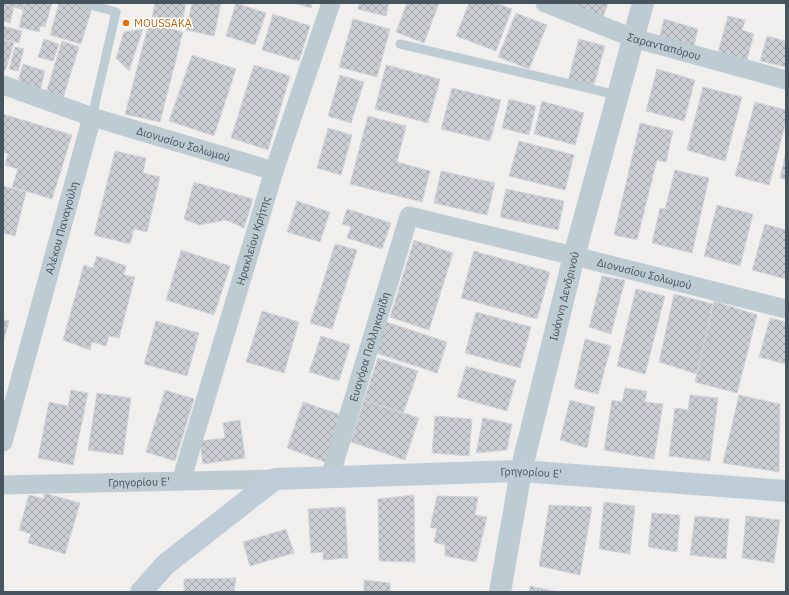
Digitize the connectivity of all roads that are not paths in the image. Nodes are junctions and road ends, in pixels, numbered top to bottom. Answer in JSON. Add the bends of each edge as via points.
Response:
{"nodes":[{"id":1,"x":82,"y":3,"type":"edge"},
{"id":2,"x":331,"y":3,"type":"edge"},
{"id":3,"x":545,"y":3,"type":"edge"},
{"id":4,"x":643,"y":3,"type":"edge"},
{"id":5,"x":632,"y":38,"type":"junction"},
{"id":6,"x":400,"y":44,"type":"dead end"},
{"id":7,"x":786,"y":80,"type":"edge"},
{"id":8,"x":3,"y":85,"type":"edge"},
{"id":9,"x":617,"y":95,"type":"junction"},
{"id":10,"x":92,"y":117,"type":"junction"},
{"id":11,"x":274,"y":171,"type":"junction"},
{"id":12,"x":409,"y":216,"type":"joint"},
{"id":13,"x":574,"y":256,"type":"junction"},
{"id":14,"x":786,"y":309,"type":"edge"},
{"id":15,"x":3,"y":442,"type":"edge"},
{"id":16,"x":521,"y":471,"type":"junction"},
{"id":17,"x":330,"y":477,"type":"junction"},
{"id":18,"x":275,"y":479,"type":"junction"},
{"id":19,"x":181,"y":481,"type":"junction"},
{"id":20,"x":3,"y":485,"type":"edge"},
{"id":21,"x":786,"y":491,"type":"edge"},
{"id":22,"x":142,"y":592,"type":"edge"},
{"id":23,"x":500,"y":592,"type":"edge"}],
"edges":[{"from":1,"to":10,"type":"lane","name":"Αλέκου Παναγούλη","via":[[116,12]]},
{"from":2,"to":11,"type":"street","name":"Ηρακλείου Κρήτης"},
{"from":3,"to":5,"type":"street","name":"Σαρανταπόρου"},
{"from":4,"to":5,"type":"street","name":"Ιωάννη Δενδρινού"},
{"from":5,"to":7,"type":"street","name":"Σαρανταπόρου"},
{"from":5,"to":9,"type":"street","name":"Ιωάννη Δενδρινού"},
{"from":6,"to":9,"type":"lane"},
{"from":8,"to":10,"type":"street","name":"Διονυσίου Σολωμού"},
{"from":9,"to":13,"type":"street","name":"Ιωάννη Δενδρινού"},
{"from":10,"to":11,"type":"street","name":"Διονυσίου Σολωμού"},
{"from":10,"to":15,"type":"street","name":"Αλέκου Παναγούλη"},
{"from":11,"to":19,"type":"street","name":"Ηρακλείου Κρήτης"},
{"from":12,"to":13,"type":"street","name":"Διονυσίου Σολωμού"},
{"from":12,"to":17,"type":"street","name":"Ευαγόρα Παλληκαρίδη"},
{"from":13,"to":14,"type":"street","name":"Διονυσίου Σολωμού"},
{"from":13,"to":16,"type":"street","name":"Ιωάννη Δενδρινού"},
{"from":16,"to":17,"type":"main road","name":"Γρηγορίου Ε'"},
{"from":16,"to":21,"type":"main road","name":"Γρηγορίου Ε'"},
{"from":16,"to":23,"type":"street","name":"Ιωάννη Δενδρινού"},
{"from":17,"to":18,"type":"main road","name":"Γρηγορίου Ε'"},
{"from":18,"to":19,"type":"street","name":"Γρηγορίου Ε'"},
{"from":18,"to":22,"type":"main road","via":[[166,564]]},
{"from":19,"to":20,"type":"street","name":"Γρηγορίου Ε'"}]}
